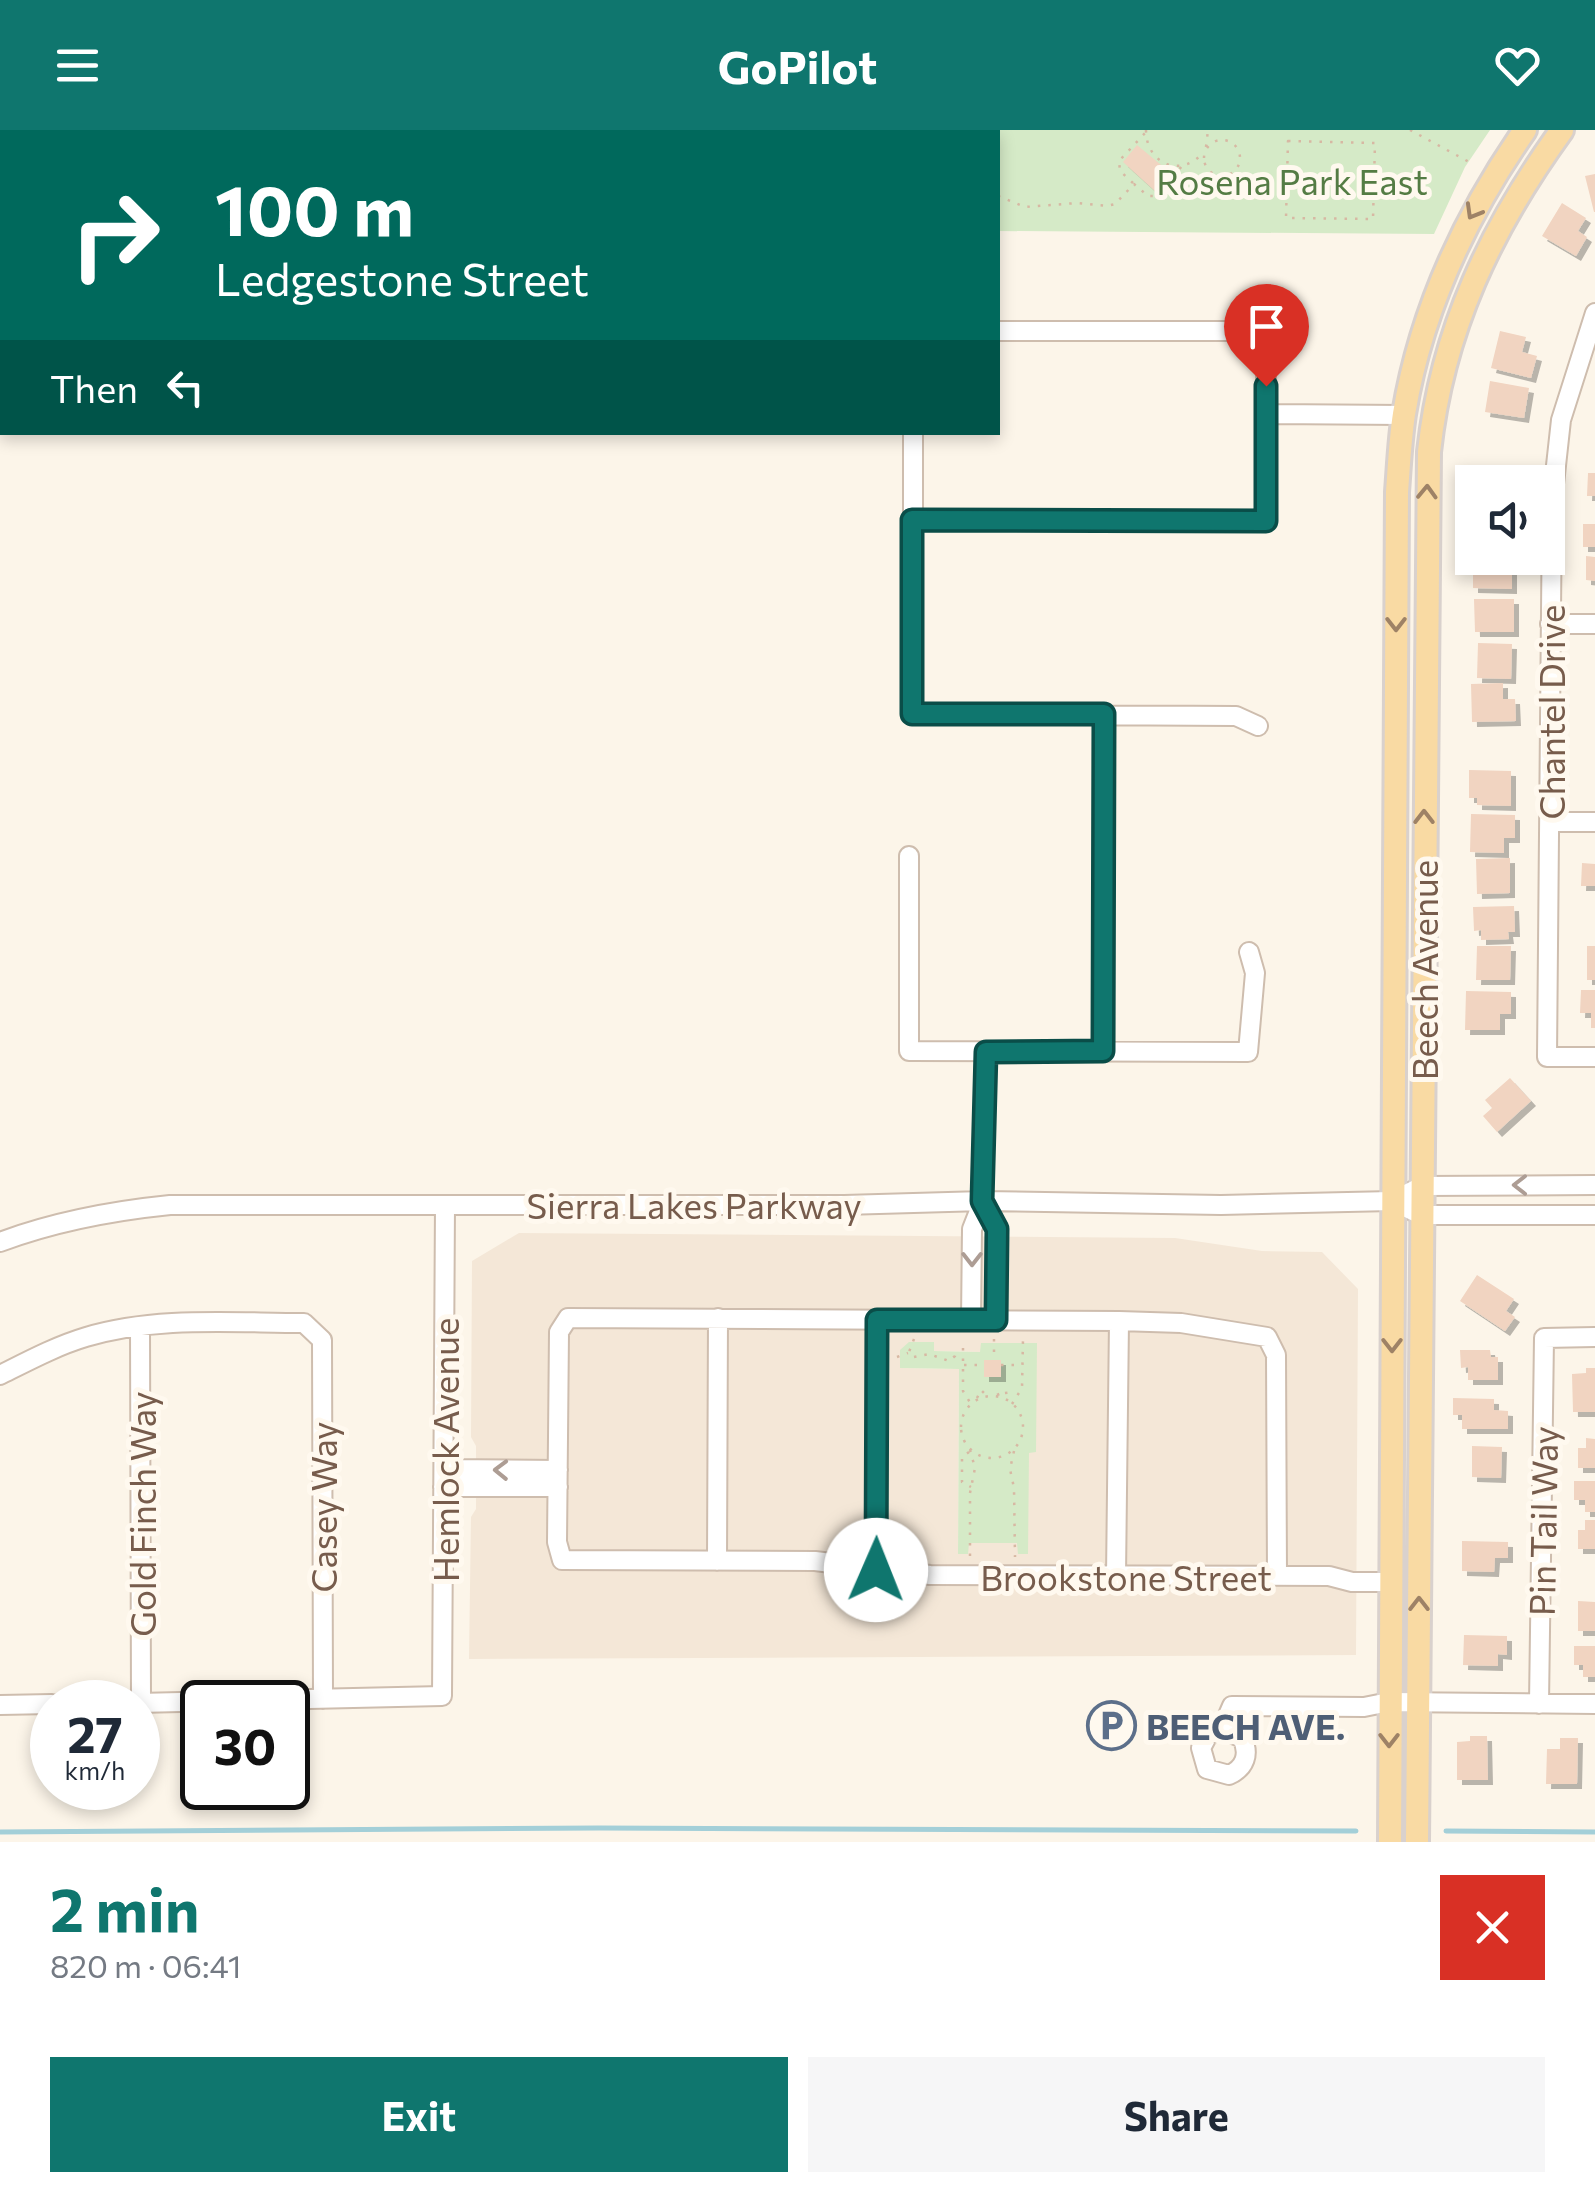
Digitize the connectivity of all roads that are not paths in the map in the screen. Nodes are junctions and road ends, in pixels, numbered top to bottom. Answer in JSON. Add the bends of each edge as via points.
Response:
{"nodes":[{"id":1,"x":1525,"y":130,"type":"edge"},
{"id":2,"x":1562,"y":130,"type":"edge"},
{"id":3,"x":1595,"y":313,"type":"edge"},
{"id":4,"x":1000,"y":331,"type":"edge"},
{"id":5,"x":1266,"y":414,"type":"junction"},
{"id":6,"x":1404,"y":414,"type":"junction"},
{"id":7,"x":913,"y":435,"type":"edge"},
{"id":8,"x":912,"y":520,"type":"junction"},
{"id":9,"x":1550,"y":624,"type":"junction"},
{"id":10,"x":1595,"y":624,"type":"edge"},
{"id":11,"x":1104,"y":714,"type":"junction"},
{"id":12,"x":1258,"y":726,"type":"dead end"},
{"id":13,"x":1550,"y":822,"type":"junction"},
{"id":14,"x":1595,"y":822,"type":"edge"},
{"id":15,"x":909,"y":856,"type":"dead end"},
{"id":16,"x":1249,"y":952,"type":"dead end"},
{"id":17,"x":1103,"y":1051,"type":"junction"},
{"id":18,"x":986,"y":1052,"type":"junction"},
{"id":19,"x":1595,"y":1057,"type":"edge"},
{"id":20,"x":1595,"y":1185,"type":"edge"},
{"id":21,"x":1422,"y":1186,"type":"junction"},
{"id":22,"x":982,"y":1201,"type":"junction"},
{"id":23,"x":1392,"y":1201,"type":"junction"},
{"id":24,"x":445,"y":1205,"type":"junction"},
{"id":25,"x":1595,"y":1214,"type":"edge"},
{"id":26,"x":1421,"y":1216,"type":"junction"},
{"id":27,"x":0,"y":1242,"type":"edge"},
{"id":28,"x":718,"y":1318,"type":"junction"},
{"id":29,"x":877,"y":1320,"type":"junction"},
{"id":30,"x":971,"y":1320,"type":"junction"},
{"id":31,"x":1119,"y":1321,"type":"junction"},
{"id":32,"x":140,"y":1326,"type":"junction"},
{"id":33,"x":995,"y":1330,"type":"junction"},
{"id":34,"x":1595,"y":1337,"type":"edge"},
{"id":35,"x":0,"y":1375,"type":"edge"},
{"id":36,"x":444,"y":1478,"type":"junction"},
{"id":37,"x":558,"y":1479,"type":"junction"},
{"id":38,"x":716,"y":1560,"type":"junction"},
{"id":39,"x":876,"y":1570,"type":"junction"},
{"id":40,"x":1116,"y":1576,"type":"junction"},
{"id":41,"x":1276,"y":1576,"type":"junction"},
{"id":42,"x":1390,"y":1582,"type":"junction"},
{"id":43,"x":139,"y":1680,"type":"edge"},
{"id":44,"x":322,"y":1699,"type":"junction"},
{"id":45,"x":160,"y":1702,"type":"edge"},
{"id":46,"x":1389,"y":1702,"type":"junction"},
{"id":47,"x":1419,"y":1702,"type":"junction"},
{"id":48,"x":30,"y":1704,"type":"edge"},
{"id":49,"x":1540,"y":1704,"type":"junction"},
{"id":50,"x":1595,"y":1704,"type":"edge"},
{"id":51,"x":0,"y":1705,"type":"edge"},
{"id":52,"x":1222,"y":1730,"type":"dead end"},
{"id":53,"x":1390,"y":1842,"type":"edge"},
{"id":54,"x":1417,"y":1842,"type":"edge"}],
"edges":[{"from":1,"to":6,"type":"main road","name":"Beech Avenue","one_way":true,"via":[[1465,226],[1437,291]]},
{"from":21,"to":2,"type":"main road","name":"Beech Avenue","one_way":true,"via":[[1426,495],[1433,416],[1471,286],[1512,200]]},
{"from":3,"to":9,"type":"street","name":"Chantel Drive","via":[[1556,446]]},
{"from":4,"to":5,"type":"street","via":[[1266,331]]},
{"from":5,"to":6,"type":"street"},
{"from":5,"to":8,"type":"street","via":[[1266,521]]},
{"from":6,"to":23,"type":"main road","name":"Beech Avenue","one_way":true,"via":[[1397,492]]},
{"from":7,"to":8,"type":"street"},
{"from":8,"to":11,"type":"street","via":[[912,714]]},
{"from":9,"to":10,"type":"street"},
{"from":9,"to":13,"type":"street","name":"Chantel Drive"},
{"from":11,"to":12,"type":"street","via":[[1236,716]]},
{"from":11,"to":17,"type":"street"},
{"from":13,"to":14,"type":"street"},
{"from":13,"to":19,"type":"street","name":"Chantel Drive","via":[[1547,1057]]},
{"from":15,"to":18,"type":"street","via":[[909,1051]]},
{"from":16,"to":17,"type":"street","via":[[1255,973],[1248,1052]]},
{"from":17,"to":18,"type":"street"},
{"from":18,"to":22,"type":"street"},
{"from":20,"to":21,"type":"street","name":"Sierra Lakes Parkway","one_way":true},
{"from":21,"to":23,"type":"street","name":"Sierra Lakes Parkway"},
{"from":21,"to":26,"type":"main road","name":"Beech Avenue"},
{"from":22,"to":23,"type":"street","name":"Sierra Lakes Parkway"},
{"from":22,"to":24,"type":"street","name":"Sierra Lakes Parkway"},
{"from":22,"to":30,"type":"street","one_way":true,"via":[[972,1229]]},
{"from":22,"to":33,"type":"street","via":[[997,1229]]},
{"from":23,"to":26,"type":"street","name":"Sierra Lakes Parkway"},
{"from":23,"to":42,"type":"main road","name":"Beech Avenue","one_way":true},
{"from":24,"to":27,"type":"street","name":"Sierra Lakes Parkway","via":[[170,1205],[87,1215]]},
{"from":24,"to":36,"type":"street","name":"Hemlock Avenue"},
{"from":25,"to":26,"type":"street","name":"Sierra Lakes Parkway"},
{"from":47,"to":26,"type":"main road","name":"Beech Avenue","one_way":true},
{"from":28,"to":29,"type":"street"},
{"from":28,"to":37,"type":"street","via":[[568,1318],[558,1332]]},
{"from":28,"to":38,"type":"street"},
{"from":29,"to":30,"type":"street"},
{"from":29,"to":39,"type":"street"},
{"from":30,"to":33,"type":"street"},
{"from":31,"to":33,"type":"street"},
{"from":31,"to":40,"type":"street"},
{"from":31,"to":41,"type":"street","via":[[1267,1337],[1276,1355]]},
{"from":32,"to":35,"type":"street","via":[[87,1337]]},
{"from":32,"to":43,"type":"street","name":"Gold Finch Way"},
{"from":32,"to":44,"type":"street","name":"Casey Way","via":[[304,1324],[322,1340]]},
{"from":34,"to":49,"type":"street","name":"Pin Tail Way","via":[[1544,1338]]},
{"from":36,"to":37,"type":"street"},
{"from":36,"to":44,"type":"street","name":"Hemlock Avenue","via":[[442,1696]]},
{"from":37,"to":38,"type":"street","name":"Brookstone Street","via":[[562,1560]]},
{"from":38,"to":39,"type":"street","name":"Brookstone Street","via":[[815,1561]]},
{"from":39,"to":40,"type":"street","name":"Brookstone Street"},
{"from":40,"to":41,"type":"street","name":"Brookstone Street"},
{"from":41,"to":42,"type":"street","name":"Brookstone Street"},
{"from":42,"to":46,"type":"main road","name":"Beech Avenue"},
{"from":44,"to":45,"type":"street"},
{"from":46,"to":47,"type":"street"},
{"from":46,"to":52,"type":"street","via":[[1232,1706]]},
{"from":46,"to":53,"type":"main road","name":"Beech Avenue","one_way":true},
{"from":47,"to":49,"type":"street"},
{"from":47,"to":54,"type":"main road","name":"Beech Avenue"},
{"from":48,"to":51,"type":"street"},
{"from":49,"to":50,"type":"street"}]}
